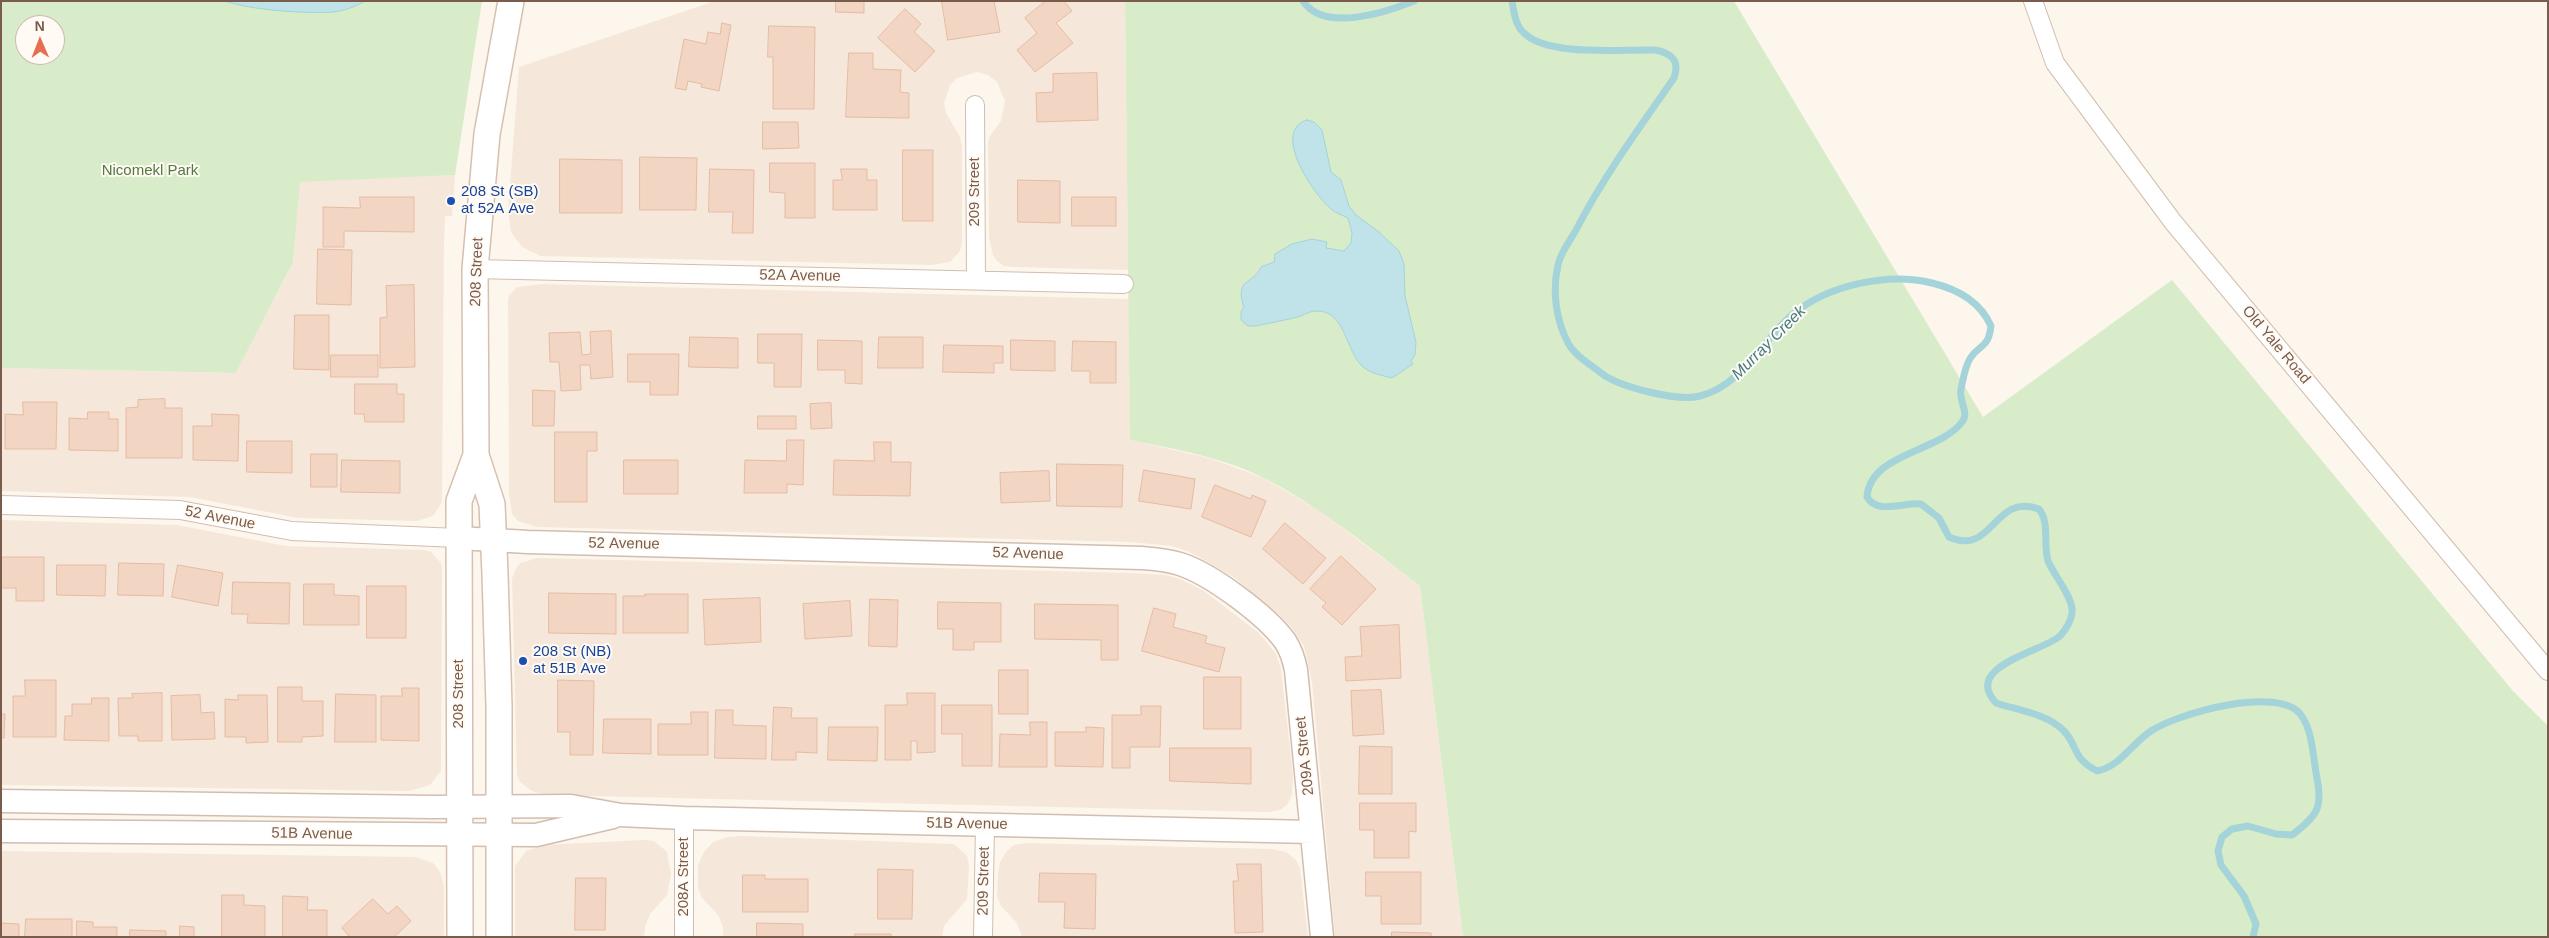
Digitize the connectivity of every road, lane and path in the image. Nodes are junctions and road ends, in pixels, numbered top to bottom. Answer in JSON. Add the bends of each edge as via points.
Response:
{"nodes":[{"id":1,"x":511,"y":1,"type":"edge"},
{"id":2,"x":2033,"y":1,"type":"edge"},
{"id":3,"x":975,"y":105,"type":"dead end"},
{"id":4,"x":476,"y":269,"type":"junction"},
{"id":5,"x":976,"y":280,"type":"junction"},
{"id":6,"x":1124,"y":284,"type":"dead end"},
{"id":7,"x":476,"y":454,"type":"junction"},
{"id":8,"x":1,"y":505,"type":"edge"},
{"id":9,"x":458,"y":538,"type":"junction"},
{"id":10,"x":494,"y":540,"type":"junction"},
{"id":11,"x":1238,"y":598,"type":"joint"},
{"id":12,"x":2548,"y":671,"type":"edge"},
{"id":13,"x":1,"y":801,"type":"edge"},
{"id":14,"x":460,"y":807,"type":"junction"},
{"id":15,"x":499,"y":807,"type":"junction"},
{"id":16,"x":621,"y":815,"type":"junction"},
{"id":17,"x":684,"y":818,"type":"junction"},
{"id":18,"x":985,"y":825,"type":"junction"},
{"id":19,"x":1,"y":831,"type":"edge"},
{"id":20,"x":1312,"y":832,"type":"junction"},
{"id":21,"x":460,"y":836,"type":"junction"},
{"id":22,"x":499,"y":836,"type":"junction"},
{"id":23,"x":684,"y":936,"type":"edge"},
{"id":24,"x":460,"y":937,"type":"edge"},
{"id":25,"x":499,"y":937,"type":"edge"},
{"id":26,"x":982,"y":937,"type":"edge"},
{"id":27,"x":1322,"y":937,"type":"edge"}],
"edges":[{"from":1,"to":4,"type":"main road","name":"208 Street","via":[[487,134]]},
{"from":2,"to":12,"type":"street","name":"Old Yale Road","via":[[2055,63],[2174,222]]},
{"from":3,"to":5,"type":"street","name":"209 Street"},
{"from":4,"to":5,"type":"street","name":"52A Avenue"},
{"from":4,"to":7,"type":"main road","name":"208 Street"},
{"from":5,"to":6,"type":"street","name":"52A Avenue"},
{"from":7,"to":9,"type":"main road","name":"208 Street","via":[[458,501]]},
{"from":7,"to":10,"type":"main road","name":"208 Street","via":[[492,504]]},
{"from":8,"to":9,"type":"street","name":"52 Avenue","via":[[180,510],[292,531]]},
{"from":9,"to":10,"type":"street","name":"52 Avenue"},
{"from":9,"to":14,"type":"main road","name":"208 Street"},
{"from":10,"to":11,"type":"street","name":"52 Avenue","via":[[1142,558],[1186,566]]},
{"from":10,"to":15,"type":"main road","name":"208 Street"},
{"from":11,"to":20,"type":"street","name":"209A Street","via":[[1274,630],[1292,653]]},
{"from":13,"to":14,"type":"street","name":"51B Avenue"},
{"from":14,"to":15,"type":"street","name":"51B Avenue"},
{"from":14,"to":21,"type":"main road","name":"208 Street"},
{"from":15,"to":16,"type":"street","name":"51B Avenue","via":[[571,806]]},
{"from":15,"to":22,"type":"main road","name":"208 Street"},
{"from":16,"to":17,"type":"street","name":"51B Avenue"},
{"from":16,"to":22,"type":"street","name":"51B Avenue","via":[[536,835]]},
{"from":17,"to":18,"type":"street","name":"51B Avenue"},
{"from":17,"to":23,"type":"street","name":"208A Street"},
{"from":18,"to":20,"type":"street","name":"51B Avenue"},
{"from":18,"to":26,"type":"street","name":"209 Street"},
{"from":19,"to":21,"type":"street","name":"51B Avenue"},
{"from":20,"to":27,"type":"street","name":"209A Street"},
{"from":21,"to":22,"type":"street","name":"51B Avenue"},
{"from":21,"to":24,"type":"main road","name":"208 Street"},
{"from":22,"to":25,"type":"main road","name":"208 Street"}]}
